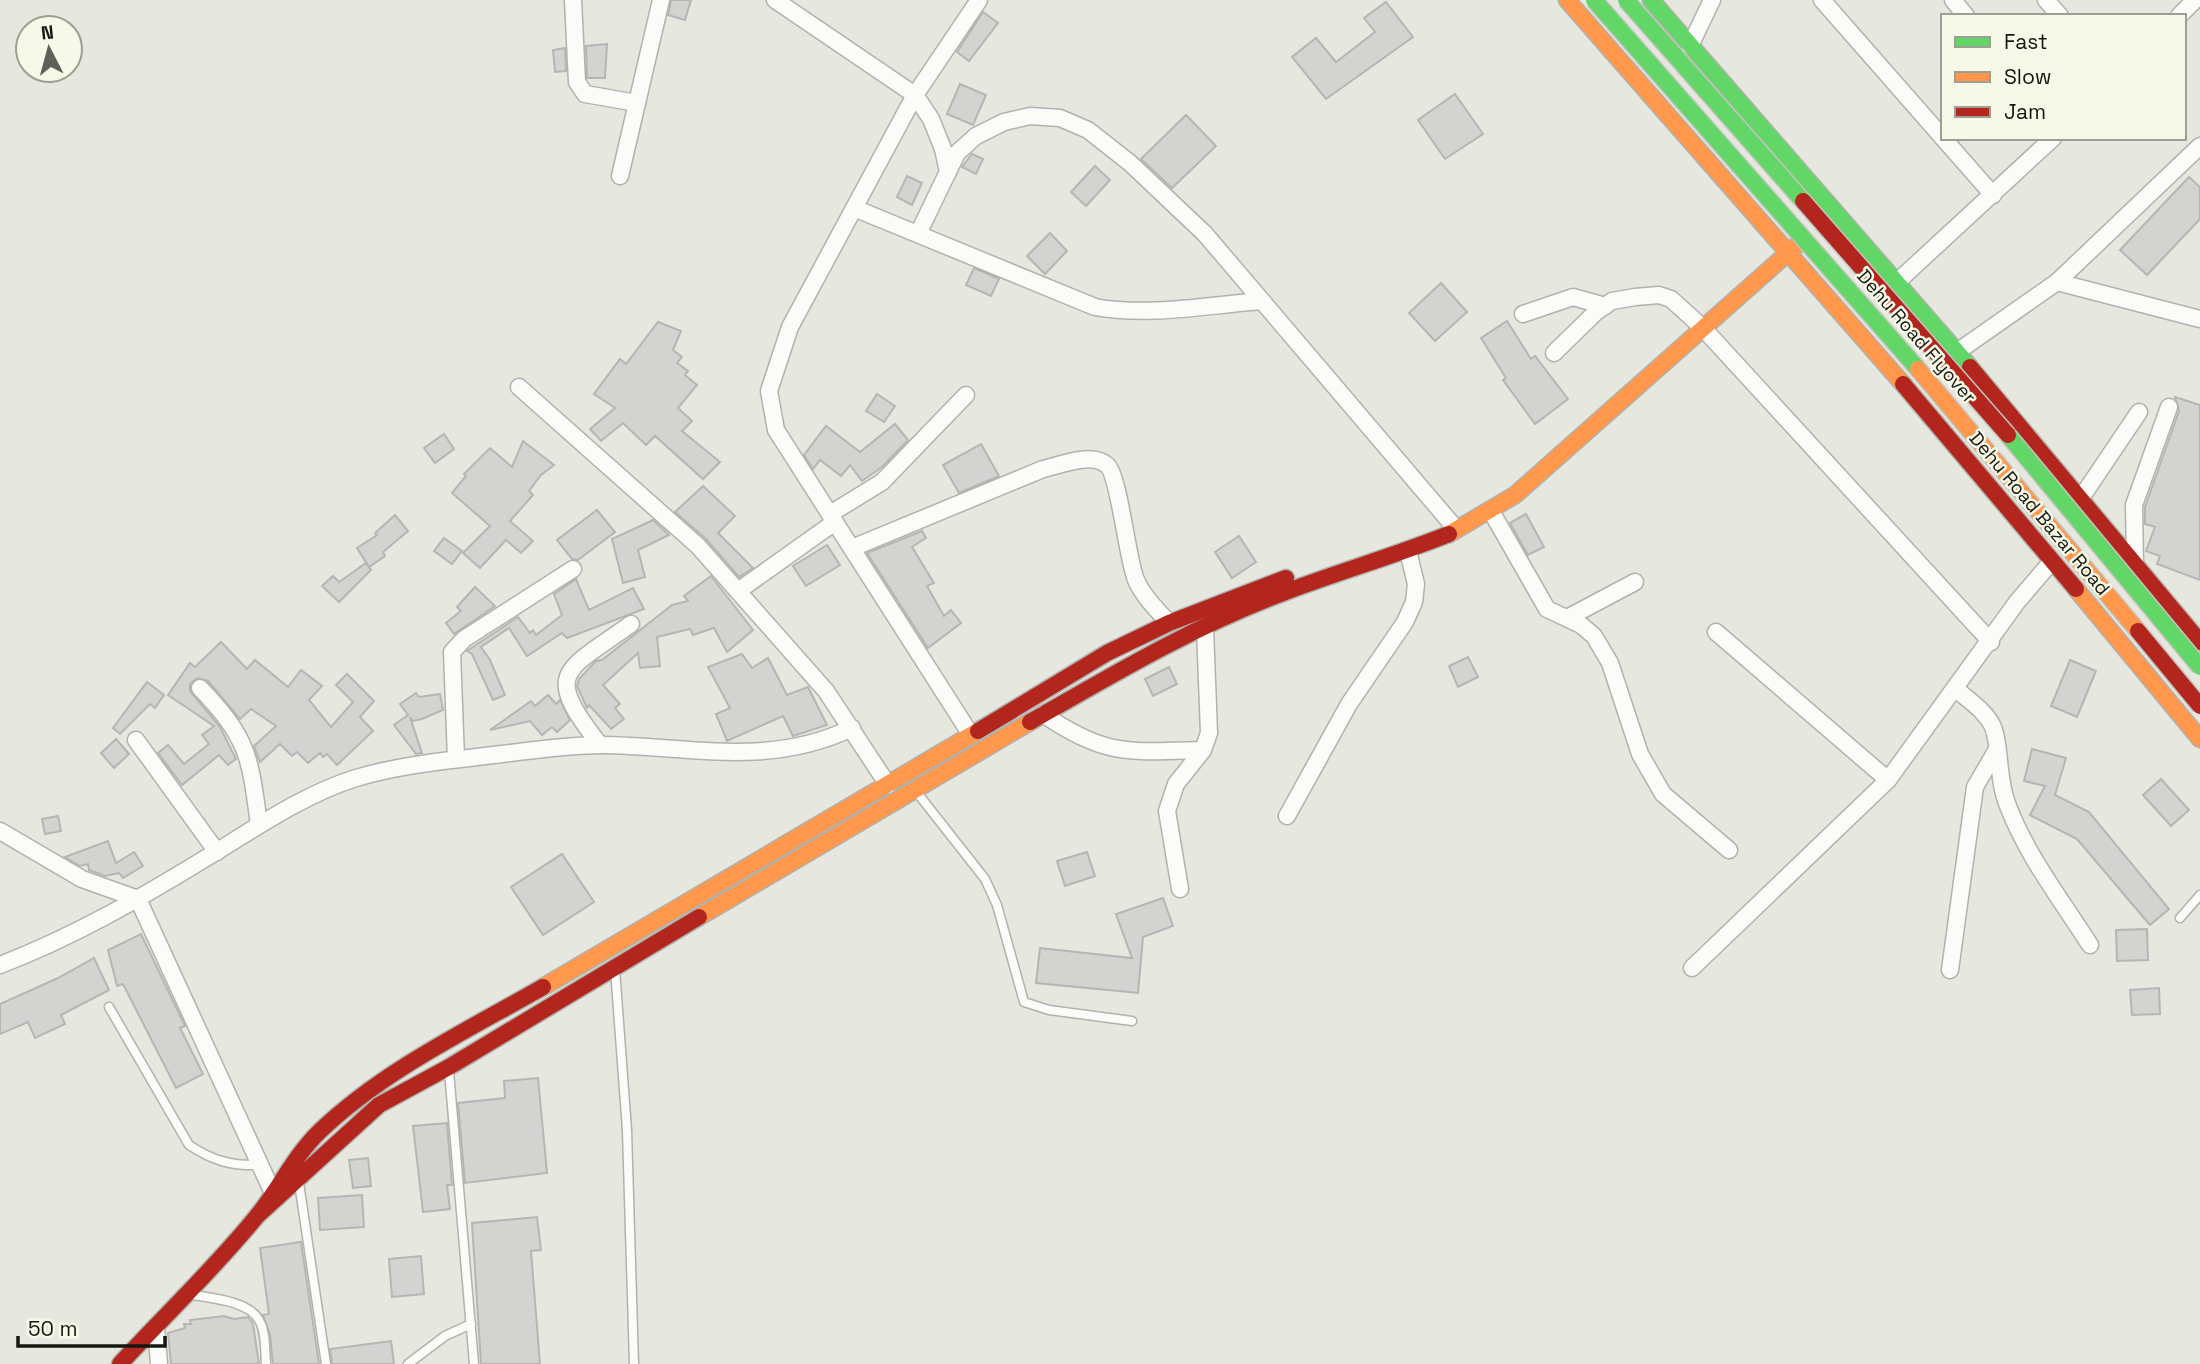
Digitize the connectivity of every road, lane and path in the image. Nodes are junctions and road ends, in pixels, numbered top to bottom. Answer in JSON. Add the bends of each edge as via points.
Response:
{"nodes":[{"id":1,"x":573,"y":0,"type":"edge"},
{"id":2,"x":661,"y":0,"type":"edge"},
{"id":3,"x":775,"y":0,"type":"edge"},
{"id":4,"x":979,"y":0,"type":"edge"},
{"id":5,"x":1567,"y":0,"type":"edge"},
{"id":6,"x":1594,"y":0,"type":"edge"},
{"id":7,"x":1626,"y":0,"type":"edge"},
{"id":8,"x":1651,"y":0,"type":"edge"},
{"id":9,"x":1712,"y":0,"type":"edge"},
{"id":10,"x":1822,"y":0,"type":"edge"},
{"id":11,"x":1953,"y":0,"type":"edge"},
{"id":12,"x":2046,"y":0,"type":"edge"},
{"id":13,"x":2195,"y":0,"type":"edge"},
{"id":14,"x":1964,"y":14,"type":"edge"},
{"id":15,"x":2058,"y":14,"type":"edge"},
{"id":16,"x":2181,"y":14,"type":"edge"},
{"id":17,"x":1690,"y":46,"type":"junction"},
{"id":18,"x":915,"y":95,"type":"junction"},
{"id":19,"x":637,"y":103,"type":"junction"},
{"id":20,"x":1941,"y":136,"type":"edge"},
{"id":21,"x":1945,"y":140,"type":"edge"},
{"id":22,"x":2051,"y":140,"type":"edge"},
{"id":23,"x":2200,"y":146,"type":"edge"},
{"id":24,"x":948,"y":172,"type":"junction"},
{"id":25,"x":620,"y":176,"type":"dead end"},
{"id":26,"x":1993,"y":195,"type":"junction"},
{"id":27,"x":854,"y":208,"type":"junction"},
{"id":28,"x":1834,"y":209,"type":"junction"},
{"id":29,"x":918,"y":234,"type":"junction"},
{"id":30,"x":1789,"y":253,"type":"junction"},
{"id":31,"x":1897,"y":282,"type":"junction"},
{"id":32,"x":2057,"y":282,"type":"junction"},
{"id":33,"x":1262,"y":301,"type":"junction"},
{"id":34,"x":1605,"y":306,"type":"junction"},
{"id":35,"x":1523,"y":314,"type":"dead end"},
{"id":36,"x":2200,"y":319,"type":"edge"},
{"id":37,"x":1703,"y":328,"type":"junction"},
{"id":38,"x":1957,"y":352,"type":"junction"},
{"id":39,"x":1554,"y":353,"type":"dead end"},
{"id":40,"x":519,"y":387,"type":"dead end"},
{"id":41,"x":966,"y":395,"type":"dead end"},
{"id":42,"x":2169,"y":407,"type":"dead end"},
{"id":43,"x":2139,"y":412,"type":"dead end"},
{"id":44,"x":1515,"y":495,"type":"junction"},
{"id":45,"x":2081,"y":498,"type":"junction"},
{"id":46,"x":1490,"y":511,"type":"junction"},
{"id":47,"x":833,"y":518,"type":"junction"},
{"id":48,"x":1451,"y":523,"type":"junction"},
{"id":49,"x":852,"y":548,"type":"junction"},
{"id":50,"x":1408,"y":551,"type":"junction"},
{"id":51,"x":2052,"y":561,"type":"junction"},
{"id":52,"x":2135,"y":564,"type":"junction"},
{"id":53,"x":573,"y":569,"type":"dead end"},
{"id":54,"x":1635,"y":582,"type":"dead end"},
{"id":55,"x":738,"y":591,"type":"junction"},
{"id":56,"x":1567,"y":618,"type":"junction"},
{"id":57,"x":1169,"y":623,"type":"junction"},
{"id":58,"x":631,"y":624,"type":"dead end"},
{"id":59,"x":1205,"y":628,"type":"junction"},
{"id":60,"x":1716,"y":632,"type":"dead end"},
{"id":61,"x":1991,"y":642,"type":"junction"},
{"id":62,"x":2200,"y":642,"type":"edge"},
{"id":63,"x":2200,"y":667,"type":"edge"},
{"id":64,"x":200,"y":688,"type":"dead end"},
{"id":65,"x":1956,"y":689,"type":"junction"},
{"id":66,"x":2200,"y":706,"type":"edge"},
{"id":67,"x":1043,"y":714,"type":"junction"},
{"id":68,"x":852,"y":727,"type":"junction"},
{"id":69,"x":971,"y":735,"type":"junction"},
{"id":70,"x":2200,"y":739,"type":"edge"},
{"id":71,"x":136,"y":740,"type":"dead end"},
{"id":72,"x":600,"y":745,"type":"junction"},
{"id":73,"x":1203,"y":750,"type":"junction"},
{"id":74,"x":1996,"y":751,"type":"junction"},
{"id":75,"x":456,"y":759,"type":"junction"},
{"id":76,"x":1888,"y":780,"type":"junction"},
{"id":77,"x":888,"y":785,"type":"junction"},
{"id":78,"x":914,"y":788,"type":"junction"},
{"id":79,"x":1287,"y":816,"type":"dead end"},
{"id":80,"x":259,"y":825,"type":"junction"},
{"id":81,"x":0,"y":831,"type":"edge"},
{"id":82,"x":1729,"y":850,"type":"dead end"},
{"id":83,"x":217,"y":852,"type":"junction"},
{"id":84,"x":1180,"y":889,"type":"dead end"},
{"id":85,"x":2200,"y":895,"type":"edge"},
{"id":86,"x":138,"y":899,"type":"junction"},
{"id":87,"x":2180,"y":918,"type":"dead end"},
{"id":88,"x":678,"y":919,"type":"junction"},
{"id":89,"x":2090,"y":945,"type":"dead end"},
{"id":90,"x":0,"y":965,"type":"edge"},
{"id":91,"x":1692,"y":968,"type":"dead end"},
{"id":92,"x":615,"y":969,"type":"junction"},
{"id":93,"x":1950,"y":970,"type":"dead end"},
{"id":94,"x":108,"y":1007,"type":"dead end"},
{"id":95,"x":1132,"y":1021,"type":"dead end"},
{"id":96,"x":449,"y":1067,"type":"junction"},
{"id":97,"x":260,"y":1165,"type":"junction"},
{"id":98,"x":298,"y":1181,"type":"junction"},
{"id":99,"x":273,"y":1193,"type":"junction"},
{"id":100,"x":258,"y":1215,"type":"junction"},
{"id":101,"x":187,"y":1294,"type":"junction"},
{"id":102,"x":471,"y":1324,"type":"junction"},
{"id":103,"x":156,"y":1327,"type":"junction"},
{"id":104,"x":120,"y":1364,"type":"edge"},
{"id":105,"x":159,"y":1364,"type":"edge"},
{"id":106,"x":266,"y":1364,"type":"edge"},
{"id":107,"x":326,"y":1364,"type":"edge"},
{"id":108,"x":408,"y":1364,"type":"edge"},
{"id":109,"x":474,"y":1364,"type":"edge"},
{"id":110,"x":634,"y":1364,"type":"edge"}],
"edges":[{"from":1,"to":19,"type":"street","via":[[576,82],[585,94]]},
{"from":2,"to":19,"type":"street"},
{"from":3,"to":18,"type":"street"},
{"from":4,"to":18,"type":"street"},
{"from":5,"to":30,"type":"main road","name":"Dehu Road Bazar Road"},
{"from":6,"to":66,"type":"main road","name":"Dehu Road Flyover","bridge":true,"via":[[1985,445]]},
{"from":7,"to":63,"type":"main road","name":"Dehu Road Flyover","bridge":true,"via":[[2005,431]]},
{"from":8,"to":17,"type":"main road","name":"Dehu Road Bazar Road"},
{"from":9,"to":17,"type":"street"},
{"from":10,"to":20,"type":"street"},
{"from":11,"to":14,"type":"street"},
{"from":12,"to":15,"type":"street"},
{"from":13,"to":16,"type":"street"},
{"from":17,"to":28,"type":"main road","name":"Dehu Road Bazar Road"},
{"from":18,"to":24,"type":"street","via":[[931,119]]},
{"from":18,"to":27,"type":"street"},
{"from":19,"to":25,"type":"street"},
{"from":21,"to":26,"type":"street"},
{"from":22,"to":26,"type":"street"},
{"from":23,"to":32,"type":"street"},
{"from":24,"to":29,"type":"street"},
{"from":24,"to":33,"type":"street","via":[[957,153],[976,136],[1004,122],[1030,116],[1060,118],[1079,126],[1130,163],[1205,234]]},
{"from":26,"to":31,"type":"street"},
{"from":27,"to":29,"type":"street"},
{"from":27,"to":47,"type":"street","via":[[790,327],[768,391],[776,429]]},
{"from":28,"to":30,"type":"main road"},
{"from":28,"to":31,"type":"main road","name":"Dehu Road Bazar Road"},
{"from":29,"to":33,"type":"street","via":[[1095,307],[1146,310]]},
{"from":30,"to":37,"type":"main road"},
{"from":30,"to":51,"type":"main road","name":"Dehu Road Bazar Road"},
{"from":31,"to":38,"type":"main road","name":"Dehu Road Bazar Road"},
{"from":32,"to":36,"type":"street"},
{"from":32,"to":38,"type":"street"},
{"from":33,"to":48,"type":"street"},
{"from":34,"to":35,"type":"street","via":[[1573,297]]},
{"from":34,"to":37,"type":"street","via":[[1659,295],[1671,299]]},
{"from":34,"to":39,"type":"street"},
{"from":37,"to":44,"type":"main road"},
{"from":37,"to":61,"type":"street"},
{"from":38,"to":45,"type":"main road","name":"Dehu Road Bazar Road"},
{"from":40,"to":55,"type":"street","via":[[698,546]]},
{"from":41,"to":47,"type":"street","via":[[882,482]]},
{"from":42,"to":52,"type":"street","via":[[2134,505]]},
{"from":43,"to":45,"type":"street"},
{"from":44,"to":46,"type":"main road"},
{"from":44,"to":48,"type":"main road"},
{"from":45,"to":52,"type":"main road","name":"Dehu Road Bazar Road"},
{"from":46,"to":50,"type":"main road"},
{"from":46,"to":56,"type":"street","via":[[1547,609]]},
{"from":47,"to":49,"type":"street"},
{"from":47,"to":55,"type":"street"},
{"from":48,"to":57,"type":"main road"},
{"from":49,"to":57,"type":"street","via":[[1043,470],[1094,461],[1107,465],[1114,478],[1137,581]]},
{"from":49,"to":69,"type":"street"},
{"from":50,"to":59,"type":"main road","via":[[1282,593]]},
{"from":50,"to":79,"type":"street","via":[[1416,584],[1405,622],[1349,704]]},
{"from":51,"to":61,"type":"street"},
{"from":51,"to":70,"type":"main road","name":"Dehu Road Bazar Road"},
{"from":52,"to":62,"type":"main road","name":"Dehu Road Bazar Road"},
{"from":53,"to":75,"type":"street","via":[[464,639],[452,652]]},
{"from":54,"to":56,"type":"street"},
{"from":55,"to":68,"type":"street"},
{"from":56,"to":82,"type":"street","via":[[1594,636],[1609,663],[1640,754],[1656,784]]},
{"from":57,"to":69,"type":"main road","via":[[1107,653]]},
{"from":58,"to":72,"type":"street","via":[[573,666],[565,681],[571,706]]},
{"from":59,"to":67,"type":"main road"},
{"from":59,"to":73,"type":"street","via":[[1210,716]]},
{"from":60,"to":76,"type":"street"},
{"from":61,"to":65,"type":"street"},
{"from":64,"to":80,"type":"street","via":[[223,712],[248,754]]},
{"from":65,"to":74,"type":"street","via":[[1984,714],[1993,728]]},
{"from":65,"to":76,"type":"street"},
{"from":67,"to":73,"type":"street","via":[[1090,743],[1118,750]]},
{"from":67,"to":78,"type":"main road"},
{"from":68,"to":72,"type":"street","via":[[823,742],[775,751],[710,754]]},
{"from":68,"to":77,"type":"street"},
{"from":69,"to":77,"type":"main road"},
{"from":71,"to":83,"type":"street"},
{"from":72,"to":75,"type":"street"},
{"from":73,"to":84,"type":"street","via":[[1176,784],[1167,811]]},
{"from":74,"to":89,"type":"street","via":[[1998,778],[2021,834]]},
{"from":74,"to":93,"type":"street","via":[[1975,786]]},
{"from":75,"to":80,"type":"street","via":[[355,778]]},
{"from":76,"to":91,"type":"street"},
{"from":77,"to":88,"type":"main road"},
{"from":78,"to":88,"type":"main road"},
{"from":78,"to":95,"type":"lane","via":[[985,879],[998,905],[1024,1002],[1049,1010]]},
{"from":80,"to":83,"type":"street"},
{"from":81,"to":86,"type":"street","via":[[82,879]]},
{"from":83,"to":86,"type":"street"},
{"from":85,"to":87,"type":"lane"},
{"from":86,"to":90,"type":"street","via":[[51,946]]},
{"from":86,"to":97,"type":"street"},
{"from":88,"to":92,"type":"main road"},
{"from":88,"to":99,"type":"main road","via":[[403,1068],[359,1098],[300,1152]]},
{"from":92,"to":96,"type":"main road"},
{"from":92,"to":110,"type":"lane","via":[[627,1130]]},
{"from":94,"to":97,"type":"lane","via":[[190,1145],[234,1166]]},
{"from":96,"to":98,"type":"main road","via":[[379,1105]]},
{"from":96,"to":102,"type":"lane"},
{"from":97,"to":99,"type":"street"},
{"from":98,"to":100,"type":"main road"},
{"from":98,"to":107,"type":"lane"},
{"from":99,"to":100,"type":"main road"},
{"from":100,"to":101,"type":"main road"},
{"from":101,"to":103,"type":"main road"},
{"from":101,"to":106,"type":"lane","via":[[250,1311],[260,1320]]},
{"from":102,"to":108,"type":"lane","via":[[445,1336]]},
{"from":102,"to":109,"type":"lane"},
{"from":103,"to":104,"type":"main road"},
{"from":103,"to":105,"type":"street"}]}
